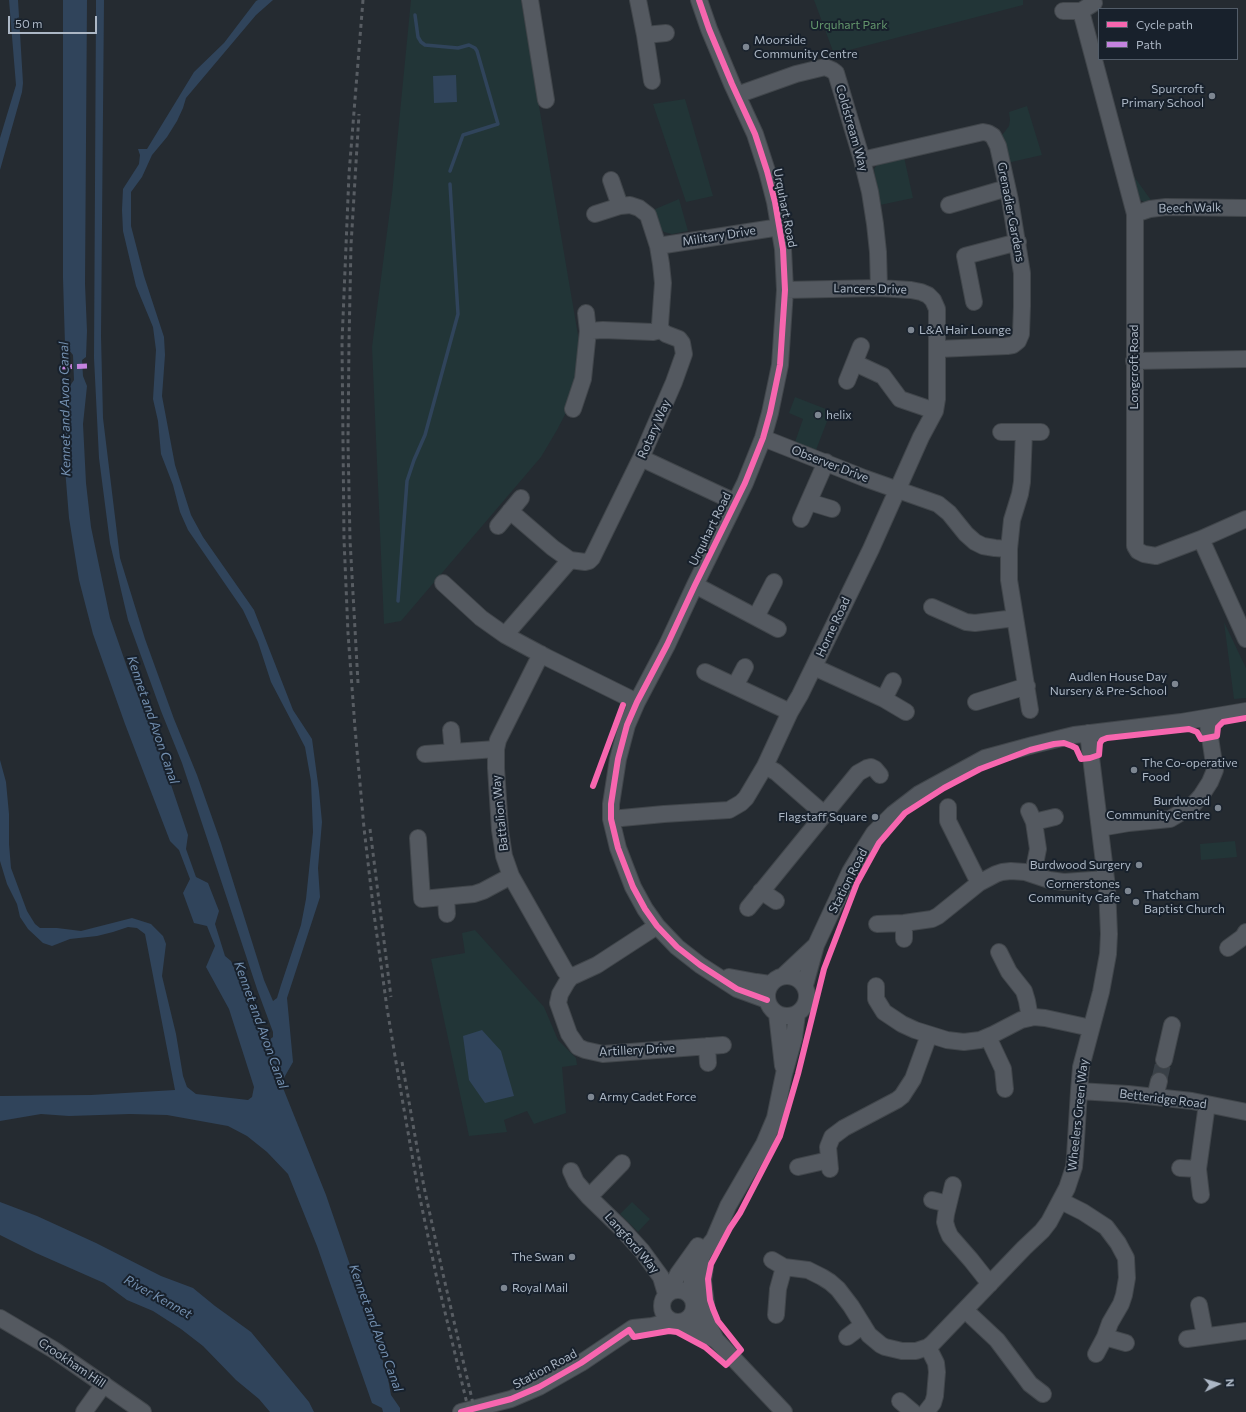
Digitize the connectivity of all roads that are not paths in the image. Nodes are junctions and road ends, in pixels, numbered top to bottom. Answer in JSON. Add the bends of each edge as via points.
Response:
{"nodes":[{"id":1,"x":530,"y":0,"type":"edge"},
{"id":2,"x":638,"y":0,"type":"edge"},
{"id":3,"x":699,"y":0,"type":"edge"},
{"id":4,"x":1063,"y":11,"type":"dead end"},
{"id":5,"x":666,"y":33,"type":"dead end"},
{"id":6,"x":645,"y":35,"type":"junction"},
{"id":7,"x":1098,"y":54,"type":"edge"},
{"id":8,"x":1099,"y":60,"type":"edge"},
{"id":9,"x":652,"y":81,"type":"dead end"},
{"id":10,"x":737,"y":95,"type":"junction"},
{"id":11,"x":546,"y":100,"type":"dead end"},
{"id":12,"x":862,"y":160,"type":"junction"},
{"id":13,"x":611,"y":180,"type":"dead end"},
{"id":14,"x":1007,"y":188,"type":"junction"},
{"id":15,"x":949,"y":205,"type":"dead end"},
{"id":16,"x":620,"y":206,"type":"junction"},
{"id":17,"x":1246,"y":208,"type":"edge"},
{"id":18,"x":595,"y":214,"type":"dead end"},
{"id":19,"x":1135,"y":214,"type":"junction"},
{"id":20,"x":780,"y":226,"type":"junction"},
{"id":21,"x":1018,"y":242,"type":"junction"},
{"id":22,"x":658,"y":246,"type":"junction"},
{"id":23,"x":878,"y":288,"type":"junction"},
{"id":24,"x":785,"y":290,"type":"junction"},
{"id":25,"x":974,"y":302,"type":"dead end"},
{"id":26,"x":586,"y":313,"type":"dead end"},
{"id":27,"x":937,"y":318,"type":"joint"},
{"id":28,"x":661,"y":330,"type":"junction"},
{"id":29,"x":588,"y":331,"type":"junction"},
{"id":30,"x":861,"y":346,"type":"dead end"},
{"id":31,"x":938,"y":349,"type":"junction"},
{"id":32,"x":1246,"y":359,"type":"edge"},
{"id":33,"x":1134,"y":361,"type":"junction"},
{"id":34,"x":855,"y":363,"type":"junction"},
{"id":35,"x":847,"y":381,"type":"dead end"},
{"id":36,"x":574,"y":409,"type":"dead end"},
{"id":37,"x":935,"y":411,"type":"junction"},
{"id":38,"x":1001,"y":432,"type":"dead end"},
{"id":39,"x":1024,"y":432,"type":"junction"},
{"id":40,"x":1041,"y":432,"type":"dead end"},
{"id":41,"x":763,"y":438,"type":"junction"},
{"id":42,"x":641,"y":458,"type":"junction"},
{"id":43,"x":826,"y":462,"type":"junction"},
{"id":44,"x":898,"y":489,"type":"junction"},
{"id":45,"x":520,"y":498,"type":"dead end"},
{"id":46,"x":735,"y":502,"type":"junction"},
{"id":47,"x":809,"y":502,"type":"junction"},
{"id":48,"x":832,"y":509,"type":"dead end"},
{"id":49,"x":510,"y":511,"type":"junction"},
{"id":50,"x":801,"y":519,"type":"dead end"},
{"id":51,"x":1246,"y":519,"type":"edge"},
{"id":52,"x":498,"y":526,"type":"dead end"},
{"id":53,"x":1201,"y":539,"type":"junction"},
{"id":54,"x":1009,"y":548,"type":"junction"},
{"id":55,"x":570,"y":560,"type":"junction"},
{"id":56,"x":774,"y":582,"type":"dead end"},
{"id":57,"x":443,"y":583,"type":"dead end"},
{"id":58,"x":695,"y":585,"type":"junction"},
{"id":59,"x":932,"y":607,"type":"dead end"},
{"id":60,"x":756,"y":617,"type":"junction"},
{"id":61,"x":1015,"y":618,"type":"junction"},
{"id":62,"x":778,"y":629,"type":"dead end"},
{"id":63,"x":505,"y":635,"type":"junction"},
{"id":64,"x":1246,"y":639,"type":"edge"},
{"id":65,"x":541,"y":654,"type":"junction"},
{"id":66,"x":745,"y":667,"type":"dead end"},
{"id":67,"x":814,"y":667,"type":"junction"},
{"id":68,"x":705,"y":672,"type":"dead end"},
{"id":69,"x":893,"y":681,"type":"dead end"},
{"id":70,"x":735,"y":686,"type":"junction"},
{"id":71,"x":1027,"y":686,"type":"junction"},
{"id":72,"x":884,"y":699,"type":"junction"},
{"id":73,"x":637,"y":702,"type":"junction"},
{"id":74,"x":976,"y":702,"type":"dead end"},
{"id":75,"x":1030,"y":710,"type":"dead end"},
{"id":76,"x":1246,"y":711,"type":"edge"},
{"id":77,"x":790,"y":712,"type":"junction"},
{"id":78,"x":906,"y":712,"type":"dead end"},
{"id":79,"x":1207,"y":718,"type":"junction"},
{"id":80,"x":451,"y":730,"type":"dead end"},
{"id":81,"x":1088,"y":733,"type":"junction"},
{"id":82,"x":496,"y":749,"type":"junction"},
{"id":83,"x":453,"y":752,"type":"junction"},
{"id":84,"x":425,"y":754,"type":"dead end"},
{"id":85,"x":765,"y":766,"type":"junction"},
{"id":86,"x":880,"y":775,"type":"dead end"},
{"id":87,"x":824,"y":814,"type":"junction"},
{"id":88,"x":944,"y":816,"type":"dead end"},
{"id":89,"x":1055,"y":817,"type":"dead end"},
{"id":90,"x":610,"y":819,"type":"junction"},
{"id":91,"x":1100,"y":828,"type":"junction"},
{"id":92,"x":418,"y":838,"type":"dead end"},
{"id":93,"x":1033,"y":874,"type":"junction"},
{"id":94,"x":511,"y":876,"type":"junction"},
{"id":95,"x":1106,"y":879,"type":"junction"},
{"id":96,"x":979,"y":883,"type":"junction"},
{"id":97,"x":761,"y":891,"type":"junction"},
{"id":98,"x":446,"y":897,"type":"junction"},
{"id":99,"x":776,"y":901,"type":"dead end"},
{"id":100,"x":748,"y":908,"type":"dead end"},
{"id":101,"x":448,"y":914,"type":"dead end"},
{"id":102,"x":877,"y":924,"type":"dead end"},
{"id":103,"x":657,"y":926,"type":"junction"},
{"id":104,"x":1245,"y":936,"type":"edge"},
{"id":105,"x":816,"y":945,"type":"junction"},
{"id":106,"x":1228,"y":948,"type":"dead end"},
{"id":107,"x":999,"y":952,"type":"dead end"},
{"id":108,"x":715,"y":974,"type":"junction"},
{"id":109,"x":571,"y":977,"type":"junction"},
{"id":110,"x":777,"y":980,"type":"junction"},
{"id":111,"x":805,"y":985,"type":"junction"},
{"id":112,"x":876,"y":986,"type":"dead end"},
{"id":113,"x":767,"y":1000,"type":"junction"},
{"id":114,"x":777,"y":1014,"type":"junction"},
{"id":115,"x":797,"y":1014,"type":"junction"},
{"id":116,"x":1030,"y":1018,"type":"junction"},
{"id":117,"x":1172,"y":1025,"type":"dead end"},
{"id":118,"x":1091,"y":1028,"type":"junction"},
{"id":119,"x":929,"y":1035,"type":"junction"},
{"id":120,"x":988,"y":1037,"type":"junction"},
{"id":121,"x":1164,"y":1060,"type":"tunnel mouth"},
{"id":122,"x":708,"y":1063,"type":"dead end"},
{"id":123,"x":784,"y":1074,"type":"junction"},
{"id":124,"x":1159,"y":1081,"type":"tunnel mouth"},
{"id":125,"x":1005,"y":1089,"type":"dead end"},
{"id":126,"x":1079,"y":1091,"type":"junction"},
{"id":127,"x":1155,"y":1098,"type":"junction"},
{"id":128,"x":1207,"y":1104,"type":"junction"},
{"id":129,"x":1246,"y":1112,"type":"edge"},
{"id":130,"x":622,"y":1163,"type":"dead end"},
{"id":131,"x":798,"y":1167,"type":"dead end"},
{"id":132,"x":1180,"y":1168,"type":"dead end"},
{"id":133,"x":1198,"y":1169,"type":"junction"},
{"id":134,"x":571,"y":1171,"type":"dead end"},
{"id":135,"x":953,"y":1185,"type":"dead end"},
{"id":136,"x":1201,"y":1195,"type":"dead end"},
{"id":137,"x":589,"y":1197,"type":"junction"},
{"id":138,"x":932,"y":1200,"type":"dead end"},
{"id":139,"x":1061,"y":1201,"type":"junction"},
{"id":140,"x":948,"y":1204,"type":"junction"},
{"id":141,"x":728,"y":1206,"type":"junction"},
{"id":142,"x":714,"y":1239,"type":"junction"},
{"id":143,"x":990,"y":1284,"type":"junction"},
{"id":144,"x":666,"y":1298,"type":"junction"},
{"id":145,"x":693,"y":1303,"type":"junction"},
{"id":146,"x":1199,"y":1305,"type":"dead end"},
{"id":147,"x":965,"y":1310,"type":"junction"},
{"id":148,"x":776,"y":1315,"type":"dead end"},
{"id":149,"x":0,"y":1318,"type":"edge"},
{"id":150,"x":676,"y":1322,"type":"junction"},
{"id":151,"x":863,"y":1325,"type":"junction"},
{"id":152,"x":709,"y":1326,"type":"junction"},
{"id":153,"x":633,"y":1328,"type":"junction"},
{"id":154,"x":1246,"y":1331,"type":"edge"},
{"id":155,"x":1205,"y":1336,"type":"junction"},
{"id":156,"x":847,"y":1337,"type":"dead end"},
{"id":157,"x":1105,"y":1337,"type":"junction"},
{"id":158,"x":1187,"y":1339,"type":"dead end"},
{"id":159,"x":716,"y":1340,"type":"junction"},
{"id":160,"x":1126,"y":1343,"type":"dead end"},
{"id":161,"x":928,"y":1348,"type":"junction"},
{"id":162,"x":1096,"y":1354,"type":"dead end"},
{"id":163,"x":104,"y":1384,"type":"junction"},
{"id":164,"x":1043,"y":1394,"type":"dead end"},
{"id":165,"x":900,"y":1401,"type":"dead end"},
{"id":166,"x":498,"y":1408,"type":"edge"},
{"id":167,"x":84,"y":1412,"type":"edge"},
{"id":168,"x":143,"y":1412,"type":"edge"},
{"id":169,"x":460,"y":1412,"type":"edge"},
{"id":170,"x":784,"y":1412,"type":"edge"},
{"id":171,"x":913,"y":1412,"type":"edge"},
{"id":172,"x":926,"y":1412,"type":"edge"}],
"edges":[{"from":1,"to":11,"type":"street"},
{"from":2,"to":6,"type":"street"},
{"from":3,"to":10,"type":"street","name":"Urquhart Road"},
{"from":4,"to":7,"type":"street","name":"Longcroft Road","via":[[1087,7]]},
{"from":5,"to":6,"type":"street"},
{"from":6,"to":9,"type":"street"},
{"from":8,"to":19,"type":"street","name":"Longcroft Road"},
{"from":10,"to":12,"type":"street","name":"Coldstream Way","via":[[796,74],[826,67],[832,70],[836,73]]},
{"from":10,"to":20,"type":"street","name":"Urquhart Road","via":[[755,134]]},
{"from":12,"to":14,"type":"street","name":"Grenadier Gardens","via":[[983,132],[993,136],[998,146]]},
{"from":12,"to":23,"type":"street","name":"Coldstream Way","via":[[875,224]]},
{"from":13,"to":16,"type":"street"},
{"from":14,"to":15,"type":"street"},
{"from":14,"to":21,"type":"street","name":"Grenadier Gardens"},
{"from":16,"to":18,"type":"street"},
{"from":16,"to":22,"type":"street","via":[[635,206],[648,215]]},
{"from":17,"to":19,"type":"street","name":"Beech Walk","via":[[1166,207]]},
{"from":19,"to":33,"type":"street","name":"Longcroft Road"},
{"from":20,"to":22,"type":"street","name":"Military Drive"},
{"from":20,"to":24,"type":"street","name":"Urquhart Road"},
{"from":21,"to":25,"type":"street","via":[[965,256]]},
{"from":21,"to":31,"type":"street","name":"Grenadier Gardens","via":[[1022,273],[1021,334],[1018,341],[1008,346]]},
{"from":22,"to":28,"type":"street","via":[[663,283]]},
{"from":23,"to":24,"type":"street","name":"Lancers Drive"},
{"from":23,"to":27,"type":"street","name":"Lancers Drive","via":[[912,290],[928,295],[937,309]]},
{"from":24,"to":41,"type":"street","name":"Urquhart Road","via":[[780,365]]},
{"from":26,"to":29,"type":"street"},
{"from":27,"to":31,"type":"street","name":"Horne Road"},
{"from":28,"to":29,"type":"street"},
{"from":28,"to":42,"type":"street","name":"Rotary Way","via":[[682,342],[684,354]]},
{"from":29,"to":36,"type":"street","via":[[583,379]]},
{"from":30,"to":34,"type":"street"},
{"from":31,"to":37,"type":"street","name":"Horne Road","via":[[938,399]]},
{"from":32,"to":33,"type":"street"},
{"from":33,"to":53,"type":"street","name":"Longcroft Road","via":[[1135,546],[1144,554],[1156,556]]},
{"from":34,"to":35,"type":"street"},
{"from":34,"to":37,"type":"street","via":[[884,376],[900,399]]},
{"from":37,"to":44,"type":"street","name":"Horne Road"},
{"from":38,"to":39,"type":"street"},
{"from":39,"to":40,"type":"street"},
{"from":39,"to":54,"type":"street","via":[[1021,489],[1012,520]]},
{"from":41,"to":43,"type":"street","name":"Observer Drive"},
{"from":41,"to":46,"type":"street","name":"Urquhart Road"},
{"from":42,"to":46,"type":"street"},
{"from":42,"to":55,"type":"street","name":"Rotary Way","via":[[592,558],[585,562]]},
{"from":43,"to":44,"type":"street","name":"Observer Drive"},
{"from":43,"to":47,"type":"street"},
{"from":44,"to":54,"type":"street","name":"Observer Drive","via":[[938,504],[975,542],[983,546]]},
{"from":44,"to":67,"type":"street","name":"Horne Road"},
{"from":45,"to":49,"type":"street"},
{"from":46,"to":58,"type":"street","name":"Urquhart Road"},
{"from":47,"to":48,"type":"street"},
{"from":47,"to":50,"type":"street"},
{"from":49,"to":52,"type":"street"},
{"from":49,"to":55,"type":"street"},
{"from":51,"to":53,"type":"street","name":"Longcroft Road"},
{"from":53,"to":64,"type":"street"},
{"from":54,"to":61,"type":"street","via":[[1009,580]]},
{"from":55,"to":63,"type":"street"},
{"from":56,"to":60,"type":"street"},
{"from":57,"to":63,"type":"street","via":[[481,618]]},
{"from":58,"to":60,"type":"street"},
{"from":58,"to":73,"type":"street","name":"Urquhart Road"},
{"from":59,"to":61,"type":"street","via":[[966,622]]},
{"from":60,"to":62,"type":"street"},
{"from":61,"to":71,"type":"street"},
{"from":63,"to":65,"type":"street"},
{"from":65,"to":73,"type":"street"},
{"from":65,"to":82,"type":"street","name":"Battalion Way","via":[[501,732]]},
{"from":66,"to":70,"type":"street"},
{"from":67,"to":72,"type":"street"},
{"from":67,"to":77,"type":"street","name":"Horne Road"},
{"from":68,"to":70,"type":"street"},
{"from":69,"to":72,"type":"street"},
{"from":70,"to":77,"type":"street"},
{"from":71,"to":74,"type":"street"},
{"from":71,"to":75,"type":"street"},
{"from":72,"to":78,"type":"street"},
{"from":73,"to":90,"type":"street","name":"Urquhart Road","via":[[627,725],[618,759]]},
{"from":76,"to":79,"type":"street","name":"Station Road"},
{"from":77,"to":85,"type":"street","name":"Horne Road"},
{"from":79,"to":81,"type":"street","name":"Station Road"},
{"from":79,"to":91,"type":"street","via":[[1215,770],[1210,782],[1192,806],[1170,819]]},
{"from":80,"to":83,"type":"street"},
{"from":81,"to":91,"type":"street","name":"Wheelers Green Way"},
{"from":81,"to":105,"type":"street","name":"Station Road","via":[[1033,744],[985,758],[906,802],[884,822],[862,852]]},
{"from":82,"to":83,"type":"street"},
{"from":82,"to":94,"type":"street","name":"Battalion Way","via":[[502,845]]},
{"from":83,"to":84,"type":"street"},
{"from":85,"to":87,"type":"street","via":[[776,772]]},
{"from":85,"to":90,"type":"street","name":"Horne Road","via":[[746,798],[729,810]]},
{"from":86,"to":87,"type":"street","via":[[875,769],[863,769]]},
{"from":87,"to":97,"type":"street"},
{"from":88,"to":96,"type":"street"},
{"from":89,"to":93,"type":"street","via":[[1032,816],[1038,849]]},
{"from":90,"to":103,"type":"street","name":"Urquhart Road","via":[[633,887]]},
{"from":91,"to":95,"type":"street","name":"Wheelers Green Way"},
{"from":92,"to":98,"type":"street","via":[[422,899]]},
{"from":93,"to":95,"type":"street","via":[[1064,882]]},
{"from":93,"to":96,"type":"street","via":[[1018,871],[1002,872]]},
{"from":94,"to":98,"type":"street","via":[[474,894]]},
{"from":94,"to":109,"type":"street","name":"Battalion Way","via":[[565,971]]},
{"from":95,"to":118,"type":"street","name":"Wheelers Green Way","via":[[1109,910],[1108,954]]},
{"from":96,"to":102,"type":"street","via":[[932,919],[904,931]]},
{"from":97,"to":99,"type":"street"},
{"from":97,"to":100,"type":"street"},
{"from":98,"to":101,"type":"street"},
{"from":103,"to":108,"type":"street","name":"Urquhart Road","via":[[686,954]]},
{"from":103,"to":109,"type":"street","via":[[597,965]]},
{"from":104,"to":106,"type":"street"},
{"from":105,"to":110,"type":"street","name":"Station Road"},
{"from":105,"to":111,"type":"street","name":"Station Road"},
{"from":107,"to":116,"type":"street","via":[[1009,972],[1024,991]]},
{"from":108,"to":110,"type":"street","name":"Urquhart Road","via":[[756,982]]},
{"from":108,"to":113,"type":"street","name":"Urquhart Road","via":[[737,989]]},
{"from":109,"to":122,"type":"street","name":"Artillery Drive","via":[[560,994],[558,1003],[569,1034],[578,1047],[604,1054],[715,1046]]},
{"from":110,"to":111,"type":"street","via":[[793,976]]},
{"from":110,"to":113,"type":"street","via":[[767,995]]},
{"from":111,"to":115,"type":"street","name":"Station Road","via":[[808,998],[803,1009]]},
{"from":112,"to":119,"type":"street","via":[[877,1014]]},
{"from":113,"to":114,"type":"street","name":"Station Road"},
{"from":114,"to":115,"type":"street"},
{"from":114,"to":123,"type":"street","name":"Station Road"},
{"from":115,"to":123,"type":"street","name":"Station Road","via":[[794,1038]]},
{"from":116,"to":118,"type":"street","via":[[1045,1018]]},
{"from":116,"to":120,"type":"street"},
{"from":117,"to":121,"type":"street"},
{"from":118,"to":126,"type":"street","name":"Wheelers Green Way","via":[[1081,1068]]},
{"from":119,"to":120,"type":"street","via":[[964,1042]]},
{"from":119,"to":131,"type":"street","via":[[906,1092],[897,1100],[837,1132],[828,1147],[830,1165]]},
{"from":120,"to":125,"type":"street","via":[[1003,1069]]},
{"from":123,"to":141,"type":"street","name":"Station Road","via":[[778,1107],[770,1130]]},
{"from":124,"to":127,"type":"street"},
{"from":126,"to":127,"type":"street","name":"Betteridge Road"},
{"from":126,"to":139,"type":"street","name":"Wheelers Green Way","via":[[1075,1156],[1071,1179]]},
{"from":127,"to":128,"type":"street","name":"Betteridge Road"},
{"from":128,"to":129,"type":"street","name":"Betteridge Road"},
{"from":128,"to":133,"type":"street"},
{"from":130,"to":137,"type":"street"},
{"from":132,"to":133,"type":"street"},
{"from":133,"to":136,"type":"street"},
{"from":134,"to":137,"type":"street","name":"Langford Way","via":[[576,1182]]},
{"from":135,"to":140,"type":"street"},
{"from":137,"to":144,"type":"street","name":"Langford Way","via":[[642,1251],[661,1277]]},
{"from":138,"to":140,"type":"street"},
{"from":139,"to":143,"type":"street","name":"Wheelers Green Way","via":[[1042,1232]]},
{"from":139,"to":157,"type":"street","via":[[1106,1227],[1126,1258],[1127,1278],[1124,1295]]},
{"from":140,"to":143,"type":"street","via":[[945,1222],[950,1236]]},
{"from":141,"to":142,"type":"street","name":"Station Road"},
{"from":141,"to":144,"type":"street","name":"Station Road","via":[[678,1274]]},
{"from":142,"to":145,"type":"street","name":"Station Road","via":[[698,1263],[692,1278]]},
{"from":142,"to":152,"type":"street","via":[[702,1281]]},
{"from":143,"to":147,"type":"street","name":"Wheelers Green Way"},
{"from":144,"to":145,"type":"street","via":[[674,1290],[684,1291]]},
{"from":144,"to":150,"type":"street","via":[[665,1317]]},
{"from":144,"to":153,"type":"street","name":"Station Road"},
{"from":145,"to":150,"type":"street","name":"Station Road","via":[[689,1318]]},
{"from":145,"to":152,"type":"street"},
{"from":146,"to":155,"type":"street"},
{"from":147,"to":161,"type":"street","name":"Wheelers Green Way"},
{"from":147,"to":164,"type":"street","via":[[997,1340],[1024,1387]]},
{"from":148,"to":151,"type":"street","via":[[778,1263],[808,1270],[830,1282],[838,1289]]},
{"from":149,"to":163,"type":"street","name":"Crookham Hill"},
{"from":150,"to":153,"type":"street","name":"Station Road"},
{"from":150,"to":159,"type":"street"},
{"from":151,"to":156,"type":"street"},
{"from":151,"to":161,"type":"street","via":[[869,1335],[885,1347],[902,1352]]},
{"from":152,"to":159,"type":"street"},
{"from":153,"to":166,"type":"street","name":"Station Road","via":[[581,1363]]},
{"from":154,"to":155,"type":"street"},
{"from":155,"to":158,"type":"street"},
{"from":157,"to":160,"type":"street"},
{"from":157,"to":162,"type":"street"},
{"from":159,"to":170,"type":"street"},
{"from":161,"to":172,"type":"street","via":[[936,1363],[937,1372],[935,1396]]},
{"from":163,"to":167,"type":"street"},
{"from":163,"to":168,"type":"street","name":"Crookham Hill"},
{"from":165,"to":171,"type":"street"},
{"from":166,"to":169,"type":"street","name":"Station Road"}]}
